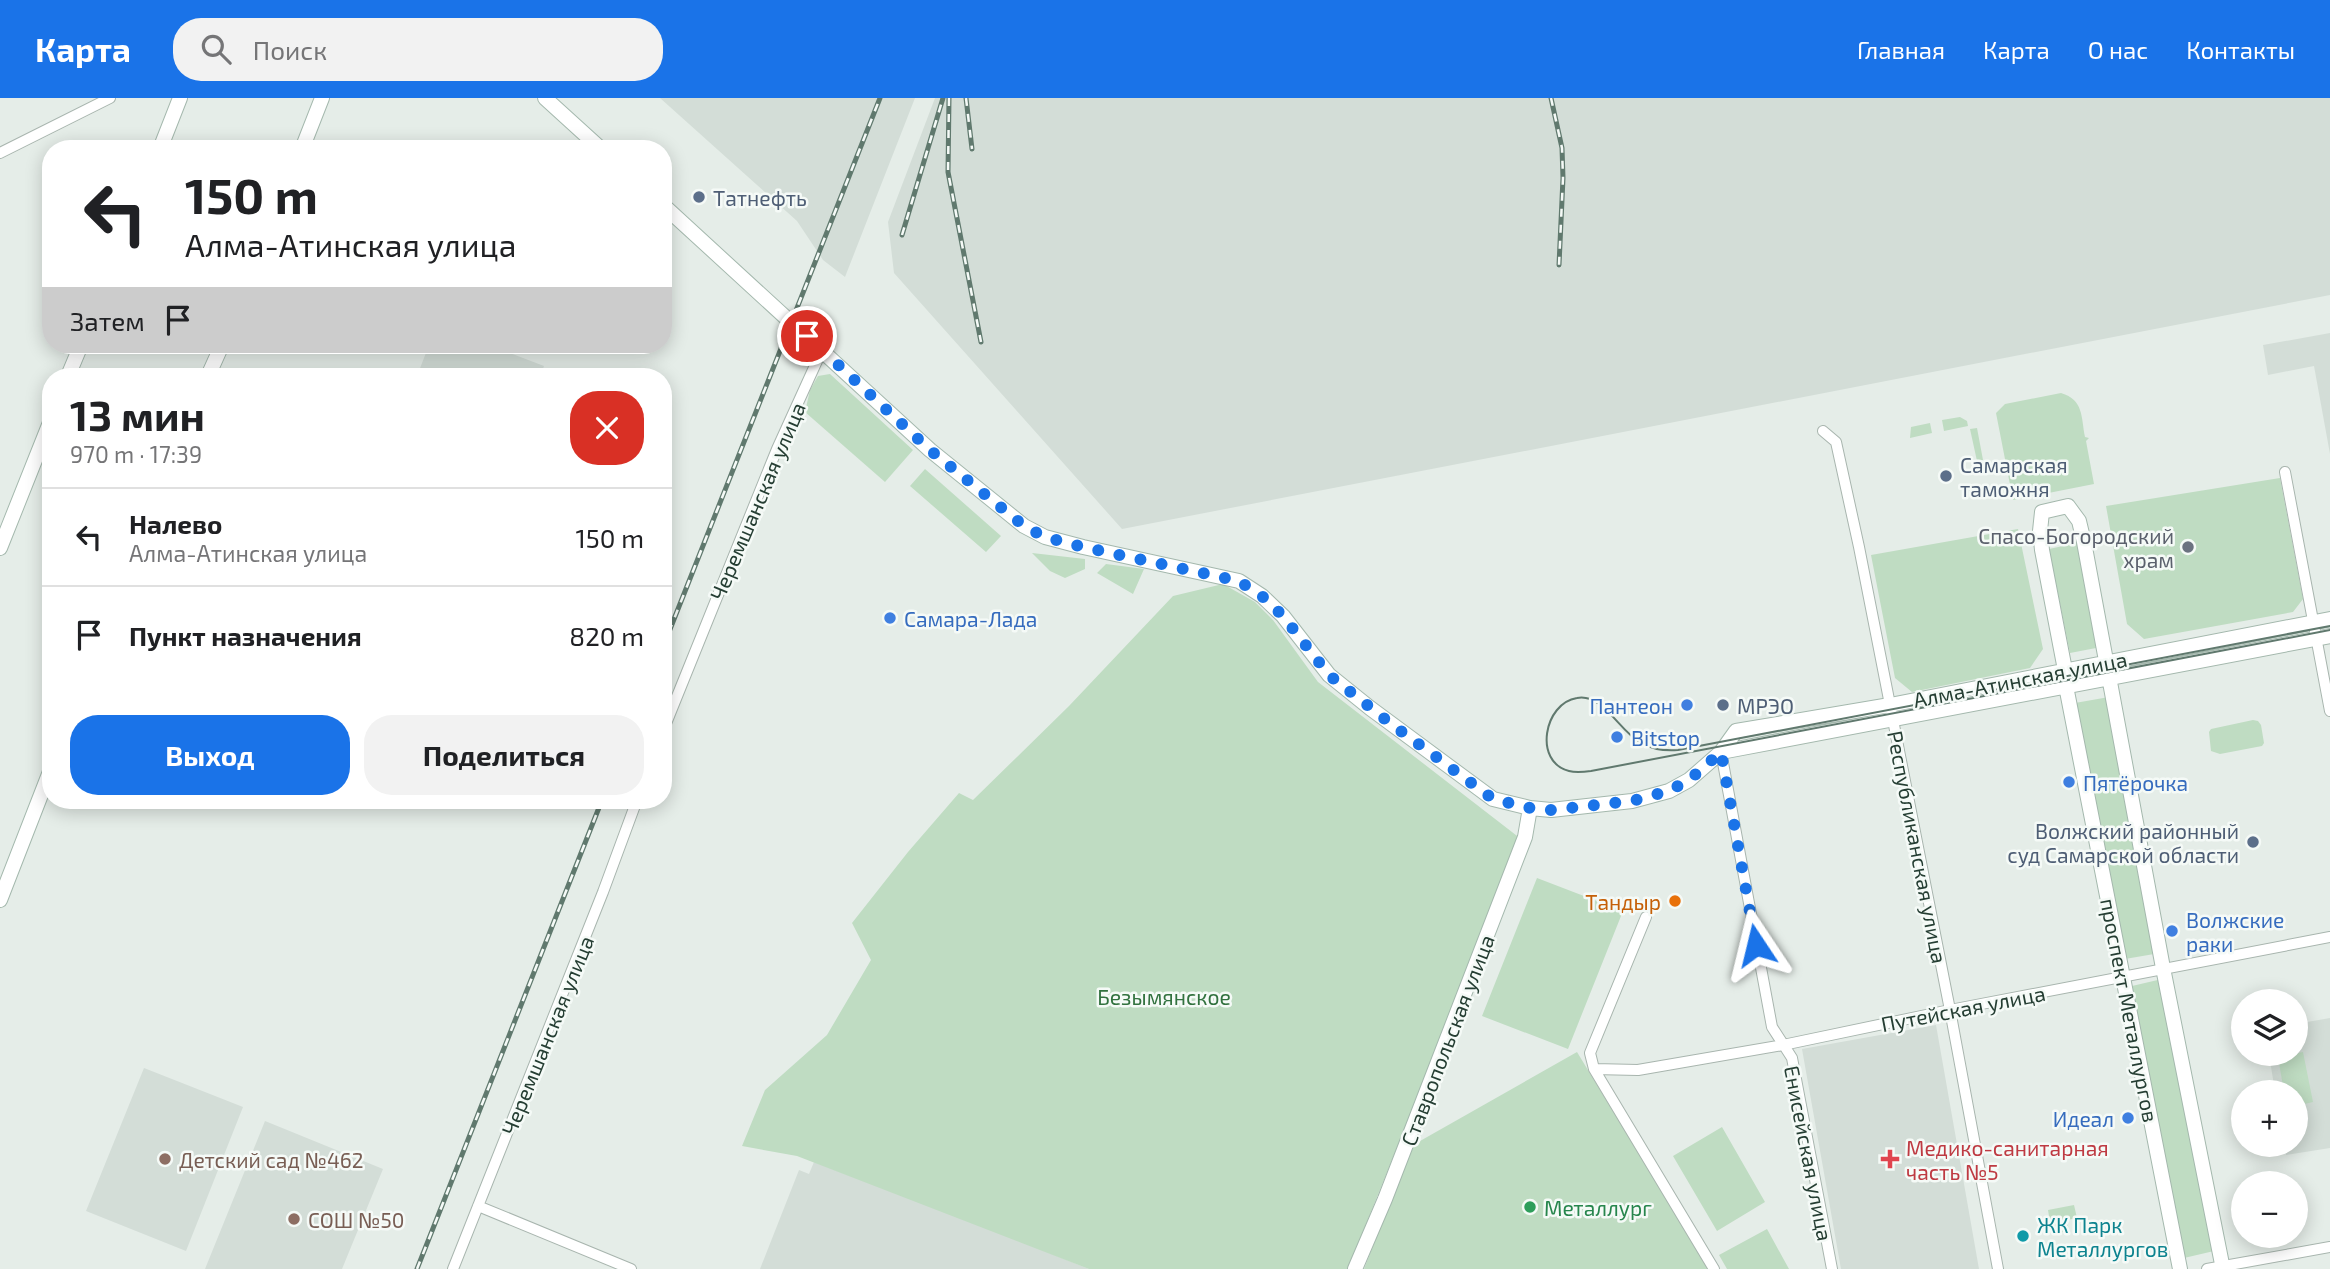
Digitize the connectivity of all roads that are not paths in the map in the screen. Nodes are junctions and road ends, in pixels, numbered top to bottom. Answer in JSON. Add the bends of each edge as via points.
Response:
{"nodes":[{"id":1,"x":110,"y":98,"type":"edge"},
{"id":2,"x":180,"y":98,"type":"edge"},
{"id":3,"x":322,"y":98,"type":"edge"},
{"id":4,"x":545,"y":98,"type":"edge"},
{"id":5,"x":163,"y":140,"type":"edge"},
{"id":6,"x":306,"y":140,"type":"edge"},
{"id":7,"x":591,"y":140,"type":"edge"},
{"id":8,"x":0,"y":153,"type":"edge"},
{"id":9,"x":672,"y":213,"type":"edge"},
{"id":10,"x":822,"y":350,"type":"junction"},
{"id":11,"x":1823,"y":431,"type":"dead end"},
{"id":12,"x":42,"y":443,"type":"edge"},
{"id":13,"x":2285,"y":472,"type":"dead end"},
{"id":14,"x":0,"y":548,"type":"edge"},
{"id":15,"x":2330,"y":619,"type":"edge"},
{"id":16,"x":2314,"y":622,"type":"junction"},
{"id":17,"x":2323,"y":638,"type":"edge"},
{"id":18,"x":2106,"y":662,"type":"junction"},
{"id":19,"x":2066,"y":670,"type":"junction"},
{"id":20,"x":2110,"y":678,"type":"junction"},
{"id":21,"x":2067,"y":687,"type":"junction"},
{"id":22,"x":1889,"y":705,"type":"junction"},
{"id":23,"x":672,"y":710,"type":"edge"},
{"id":24,"x":2330,"y":711,"type":"edge"},
{"id":25,"x":1893,"y":720,"type":"junction"},
{"id":26,"x":1721,"y":752,"type":"junction"},
{"id":27,"x":42,"y":792,"type":"edge"},
{"id":28,"x":1530,"y":808,"type":"junction"},
{"id":29,"x":634,"y":809,"type":"edge"},
{"id":30,"x":0,"y":900,"type":"edge"},
{"id":31,"x":1646,"y":917,"type":"dead end"},
{"id":32,"x":2330,"y":937,"type":"edge"},
{"id":33,"x":2163,"y":968,"type":"junction"},
{"id":34,"x":2123,"y":976,"type":"junction"},
{"id":35,"x":1950,"y":1010,"type":"junction"},
{"id":36,"x":1783,"y":1045,"type":"junction"},
{"id":37,"x":1594,"y":1069,"type":"junction"},
{"id":38,"x":478,"y":1206,"type":"junction"},
{"id":39,"x":2330,"y":1247,"type":"edge"},
{"id":40,"x":2223,"y":1268,"type":"edge"},
{"id":41,"x":453,"y":1269,"type":"edge"},
{"id":42,"x":631,"y":1269,"type":"edge"},
{"id":43,"x":1355,"y":1269,"type":"edge"},
{"id":44,"x":1714,"y":1269,"type":"edge"},
{"id":45,"x":1832,"y":1269,"type":"edge"},
{"id":46,"x":1998,"y":1269,"type":"edge"},
{"id":47,"x":2180,"y":1269,"type":"edge"},
{"id":48,"x":2207,"y":1269,"type":"edge"}],
"edges":[{"from":1,"to":8,"type":"street"},
{"from":2,"to":5,"type":"street"},
{"from":3,"to":6,"type":"street"},
{"from":4,"to":7,"type":"street"},
{"from":9,"to":10,"type":"street","name":"Алма-Атинская улица"},
{"from":10,"to":23,"type":"street","name":"Черемшанская улица"},
{"from":10,"to":28,"type":"street","name":"Алма-Атинская улица","via":[[930,450],[1024,526],[1083,547],[1239,581],[1283,616],[1329,675],[1370,708],[1493,799]]},
{"from":11,"to":22,"type":"street","name":"Республиканская улица","via":[[1836,442]]},
{"from":12,"to":14,"type":"street"},
{"from":13,"to":16,"type":"street"},
{"from":15,"to":16,"type":"street","name":"Алма-Атинская улица"},
{"from":16,"to":17,"type":"street"},
{"from":16,"to":18,"type":"street","name":"Алма-Атинская улица"},
{"from":17,"to":20,"type":"street","name":"Алма-Атинская улица"},
{"from":17,"to":24,"type":"street"},
{"from":18,"to":19,"type":"street","name":"Алма-Атинская улица"},
{"from":18,"to":19,"type":"street","name":"проспект Металлургов","via":[[2079,521],[2068,506],[2042,512],[2040,531]]},
{"from":18,"to":20,"type":"street","name":"проспект Металлургов"},
{"from":19,"to":21,"type":"street","name":"проспект Металлургов"},
{"from":19,"to":22,"type":"street","name":"Алма-Атинская улица"},
{"from":20,"to":21,"type":"street","name":"Алма-Атинская улица"},
{"from":20,"to":33,"type":"street","name":"проспект Металлургов"},
{"from":21,"to":25,"type":"street","name":"Алма-Атинская улица"},
{"from":21,"to":34,"type":"street","name":"проспект Металлургов"},
{"from":22,"to":25,"type":"street","name":"Республиканская улица"},
{"from":22,"to":26,"type":"street","name":"Алма-Атинская улица","via":[[1736,731]]},
{"from":25,"to":26,"type":"street","name":"Алма-Атинская улица"},
{"from":25,"to":35,"type":"street","name":"Республиканская улица"},
{"from":26,"to":28,"type":"street","name":"Алма-Атинская улица","via":[[1669,791],[1632,801]]},
{"from":26,"to":36,"type":"street","name":"Енисейская улица","via":[[1772,1027]]},
{"from":27,"to":30,"type":"street"},
{"from":28,"to":43,"type":"street","name":"Ставропольская улица","via":[[1525,837]]},
{"from":29,"to":38,"type":"street","name":"Черемшанская улица"},
{"from":31,"to":37,"type":"street","via":[[1590,1053]]},
{"from":32,"to":33,"type":"street","name":"Путейская улица"},
{"from":33,"to":34,"type":"street","name":"Путейская улица"},
{"from":33,"to":40,"type":"street","name":"проспект Металлургов"},
{"from":34,"to":35,"type":"street","name":"Путейская улица"},
{"from":34,"to":47,"type":"street","name":"проспект Металлургов"},
{"from":35,"to":36,"type":"street","name":"Путейская улица"},
{"from":35,"to":46,"type":"street","name":"Республиканская улица"},
{"from":36,"to":37,"type":"street","name":"Путейская улица","via":[[1638,1070]]},
{"from":36,"to":45,"type":"street","name":"Енисейская улица","via":[[1792,1058]]},
{"from":37,"to":44,"type":"street"},
{"from":38,"to":41,"type":"street","name":"Черемшанская улица"},
{"from":38,"to":42,"type":"street"},
{"from":39,"to":40,"type":"street"},
{"from":40,"to":48,"type":"street"}]}
